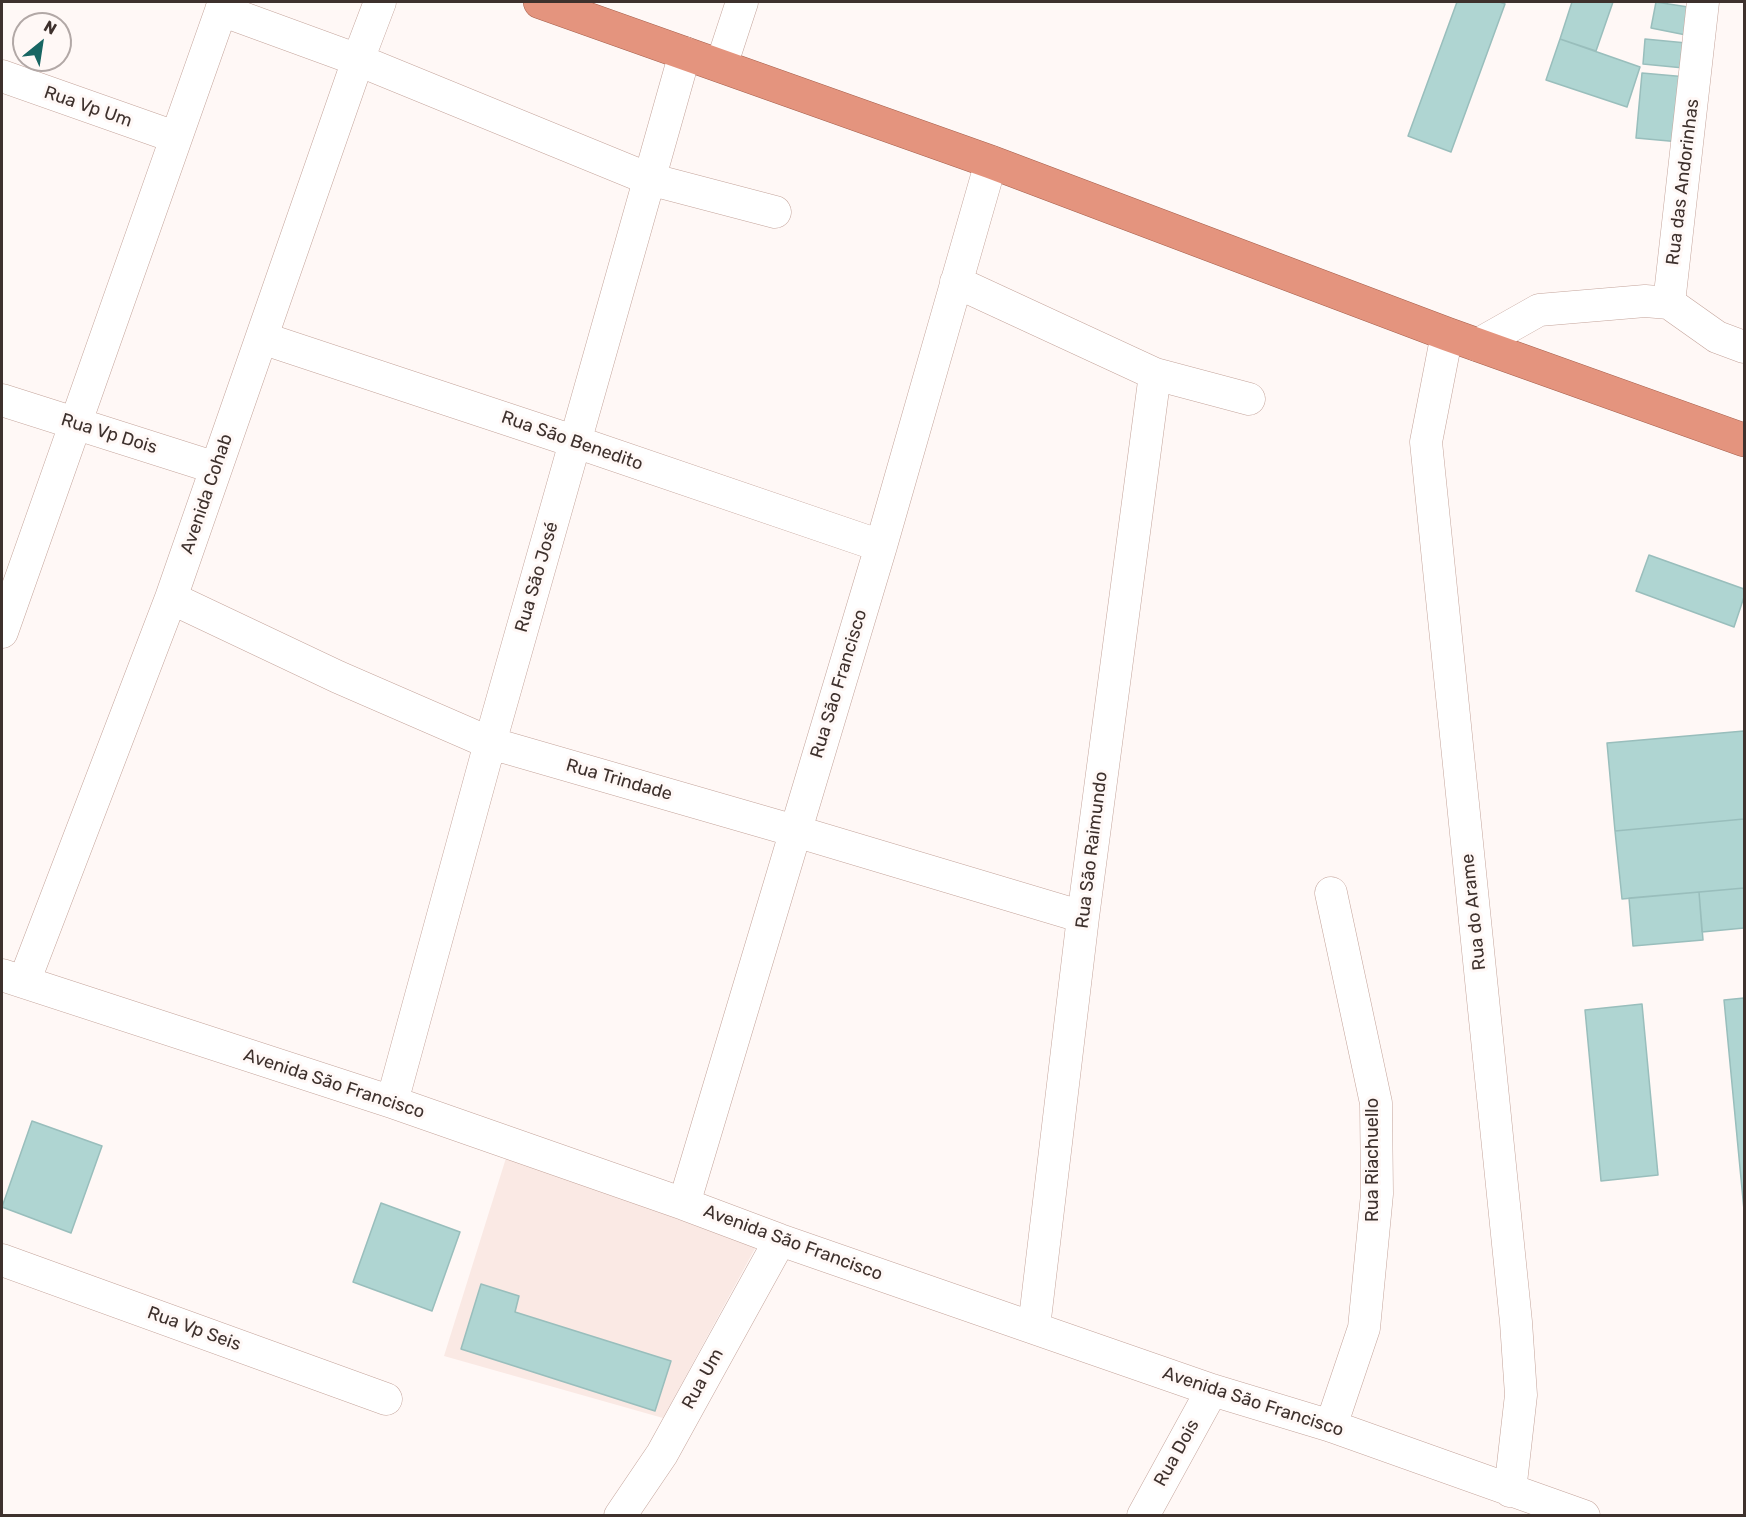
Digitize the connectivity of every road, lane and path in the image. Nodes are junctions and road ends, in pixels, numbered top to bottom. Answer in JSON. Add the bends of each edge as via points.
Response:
{"nodes":[{"id":1,"x":380,"y":2,"type":"edge"},
{"id":2,"x":540,"y":2,"type":"edge"},
{"id":3,"x":742,"y":2,"type":"edge"},
{"id":4,"x":1703,"y":2,"type":"edge"},
{"id":5,"x":222,"y":6,"type":"edge"},
{"id":6,"x":686,"y":53,"type":"junction"},
{"id":7,"x":358,"y":60,"type":"junction"},
{"id":8,"x":721,"y":66,"type":"junction"},
{"id":9,"x":2,"y":76,"type":"edge"},
{"id":10,"x":176,"y":137,"type":"junction"},
{"id":11,"x":991,"y":162,"type":"junction"},
{"id":12,"x":650,"y":179,"type":"junction"},
{"id":13,"x":775,"y":212,"type":"dead end"},
{"id":14,"x":956,"y":282,"type":"junction"},
{"id":15,"x":1669,"y":303,"type":"junction"},
{"id":16,"x":1447,"y":334,"type":"junction"},
{"id":17,"x":262,"y":338,"type":"junction"},
{"id":18,"x":1731,"y":342,"type":"edge"},
{"id":19,"x":1477,"y":345,"type":"junction"},
{"id":20,"x":1155,"y":374,"type":"junction"},
{"id":21,"x":1249,"y":399,"type":"dead end"},
{"id":22,"x":2,"y":400,"type":"edge"},
{"id":23,"x":75,"y":423,"type":"junction"},
{"id":24,"x":1744,"y":440,"type":"edge"},
{"id":25,"x":576,"y":442,"type":"junction"},
{"id":26,"x":216,"y":468,"type":"junction"},
{"id":27,"x":881,"y":546,"type":"junction"},
{"id":28,"x":171,"y":598,"type":"junction"},
{"id":29,"x":2,"y":632,"type":"edge"},
{"id":30,"x":490,"y":743,"type":"junction"},
{"id":31,"x":795,"y":831,"type":"junction"},
{"id":32,"x":1331,"y":893,"type":"dead end"},
{"id":33,"x":1083,"y":917,"type":"junction"},
{"id":34,"x":13,"y":979,"type":"edge"},
{"id":35,"x":392,"y":1102,"type":"junction"},
{"id":36,"x":684,"y":1204,"type":"junction"},
{"id":37,"x":780,"y":1240,"type":"junction"},
{"id":38,"x":2,"y":1260,"type":"edge"},
{"id":39,"x":1034,"y":1327,"type":"junction"},
{"id":40,"x":1212,"y":1390,"type":"junction"},
{"id":41,"x":386,"y":1399,"type":"dead end"},
{"id":42,"x":1331,"y":1426,"type":"junction"},
{"id":43,"x":1510,"y":1491,"type":"junction"},
{"id":44,"x":620,"y":1515,"type":"edge"},
{"id":45,"x":1143,"y":1515,"type":"edge"},
{"id":46,"x":1584,"y":1515,"type":"edge"}],
"edges":[{"from":1,"to":7,"type":"street","name":"Avenida Cohab"},
{"from":2,"to":6,"type":"highway"},
{"from":3,"to":8,"type":"street"},
{"from":4,"to":15,"type":"street","name":"Rua das Andorinhas"},
{"from":5,"to":7,"type":"street"},
{"from":5,"to":10,"type":"street"},
{"from":6,"to":8,"type":"highway"},
{"from":6,"to":12,"type":"street","name":"Rua São José"},
{"from":7,"to":12,"type":"street"},
{"from":7,"to":17,"type":"street","name":"Avenida Cohab"},
{"from":8,"to":11,"type":"highway"},
{"from":9,"to":10,"type":"street","name":"Rua Vp Um"},
{"from":10,"to":23,"type":"street"},
{"from":11,"to":14,"type":"street","name":"Rua São Francisco"},
{"from":11,"to":16,"type":"highway"},
{"from":12,"to":13,"type":"street"},
{"from":12,"to":25,"type":"street","name":"Rua São José"},
{"from":14,"to":20,"type":"street"},
{"from":14,"to":27,"type":"street","name":"Rua São Francisco"},
{"from":15,"to":18,"type":"street"},
{"from":15,"to":19,"type":"street","via":[[1645,301],[1539,310]]},
{"from":16,"to":19,"type":"highway"},
{"from":16,"to":43,"type":"street","name":"Rua do Arame","via":[[1426,442],[1516,1322],[1521,1395]]},
{"from":17,"to":25,"type":"street","name":"Rua São Benedito"},
{"from":17,"to":26,"type":"street","name":"Avenida Cohab"},
{"from":19,"to":24,"type":"highway"},
{"from":20,"to":21,"type":"street"},
{"from":20,"to":33,"type":"street","name":"Rua São Raimundo"},
{"from":22,"to":23,"type":"street","name":"Rua Vp Dois"},
{"from":23,"to":26,"type":"street","name":"Rua Vp Dois"},
{"from":23,"to":29,"type":"street"},
{"from":25,"to":27,"type":"street","name":"Rua São Benedito"},
{"from":25,"to":30,"type":"street","name":"Rua São José"},
{"from":26,"to":28,"type":"street","name":"Avenida Cohab"},
{"from":27,"to":31,"type":"street","name":"Rua São Francisco"},
{"from":28,"to":30,"type":"street","name":"Rua Trindade"},
{"from":28,"to":34,"type":"street","name":"Avenida Cohab"},
{"from":30,"to":31,"type":"street","name":"Rua Trindade"},
{"from":30,"to":35,"type":"street","name":"Rua São José"},
{"from":31,"to":33,"type":"street","name":"Rua Trindade"},
{"from":31,"to":36,"type":"street","name":"Rua São Francisco"},
{"from":32,"to":42,"type":"street","name":"Rua Riachuello","via":[[1376,1103],[1377,1194],[1364,1328]]},
{"from":33,"to":39,"type":"street","name":"Rua São Raimundo"},
{"from":34,"to":35,"type":"street","name":"Avenida São Francisco"},
{"from":35,"to":36,"type":"street","name":"Avenida São Francisco"},
{"from":36,"to":37,"type":"street","name":"Avenida São Francisco"},
{"from":37,"to":39,"type":"street","name":"Avenida São Francisco"},
{"from":37,"to":44,"type":"street","name":"Rua Um","via":[[662,1454]]},
{"from":38,"to":41,"type":"street","name":"Rua Vp Seis"},
{"from":39,"to":40,"type":"street","name":"Avenida São Francisco"},
{"from":40,"to":42,"type":"street","name":"Avenida São Francisco"},
{"from":40,"to":45,"type":"street","name":"Rua Dois"},
{"from":42,"to":43,"type":"street","name":"Avenida São Francisco"},
{"from":43,"to":46,"type":"street","name":"Avenida São Francisco"}]}
